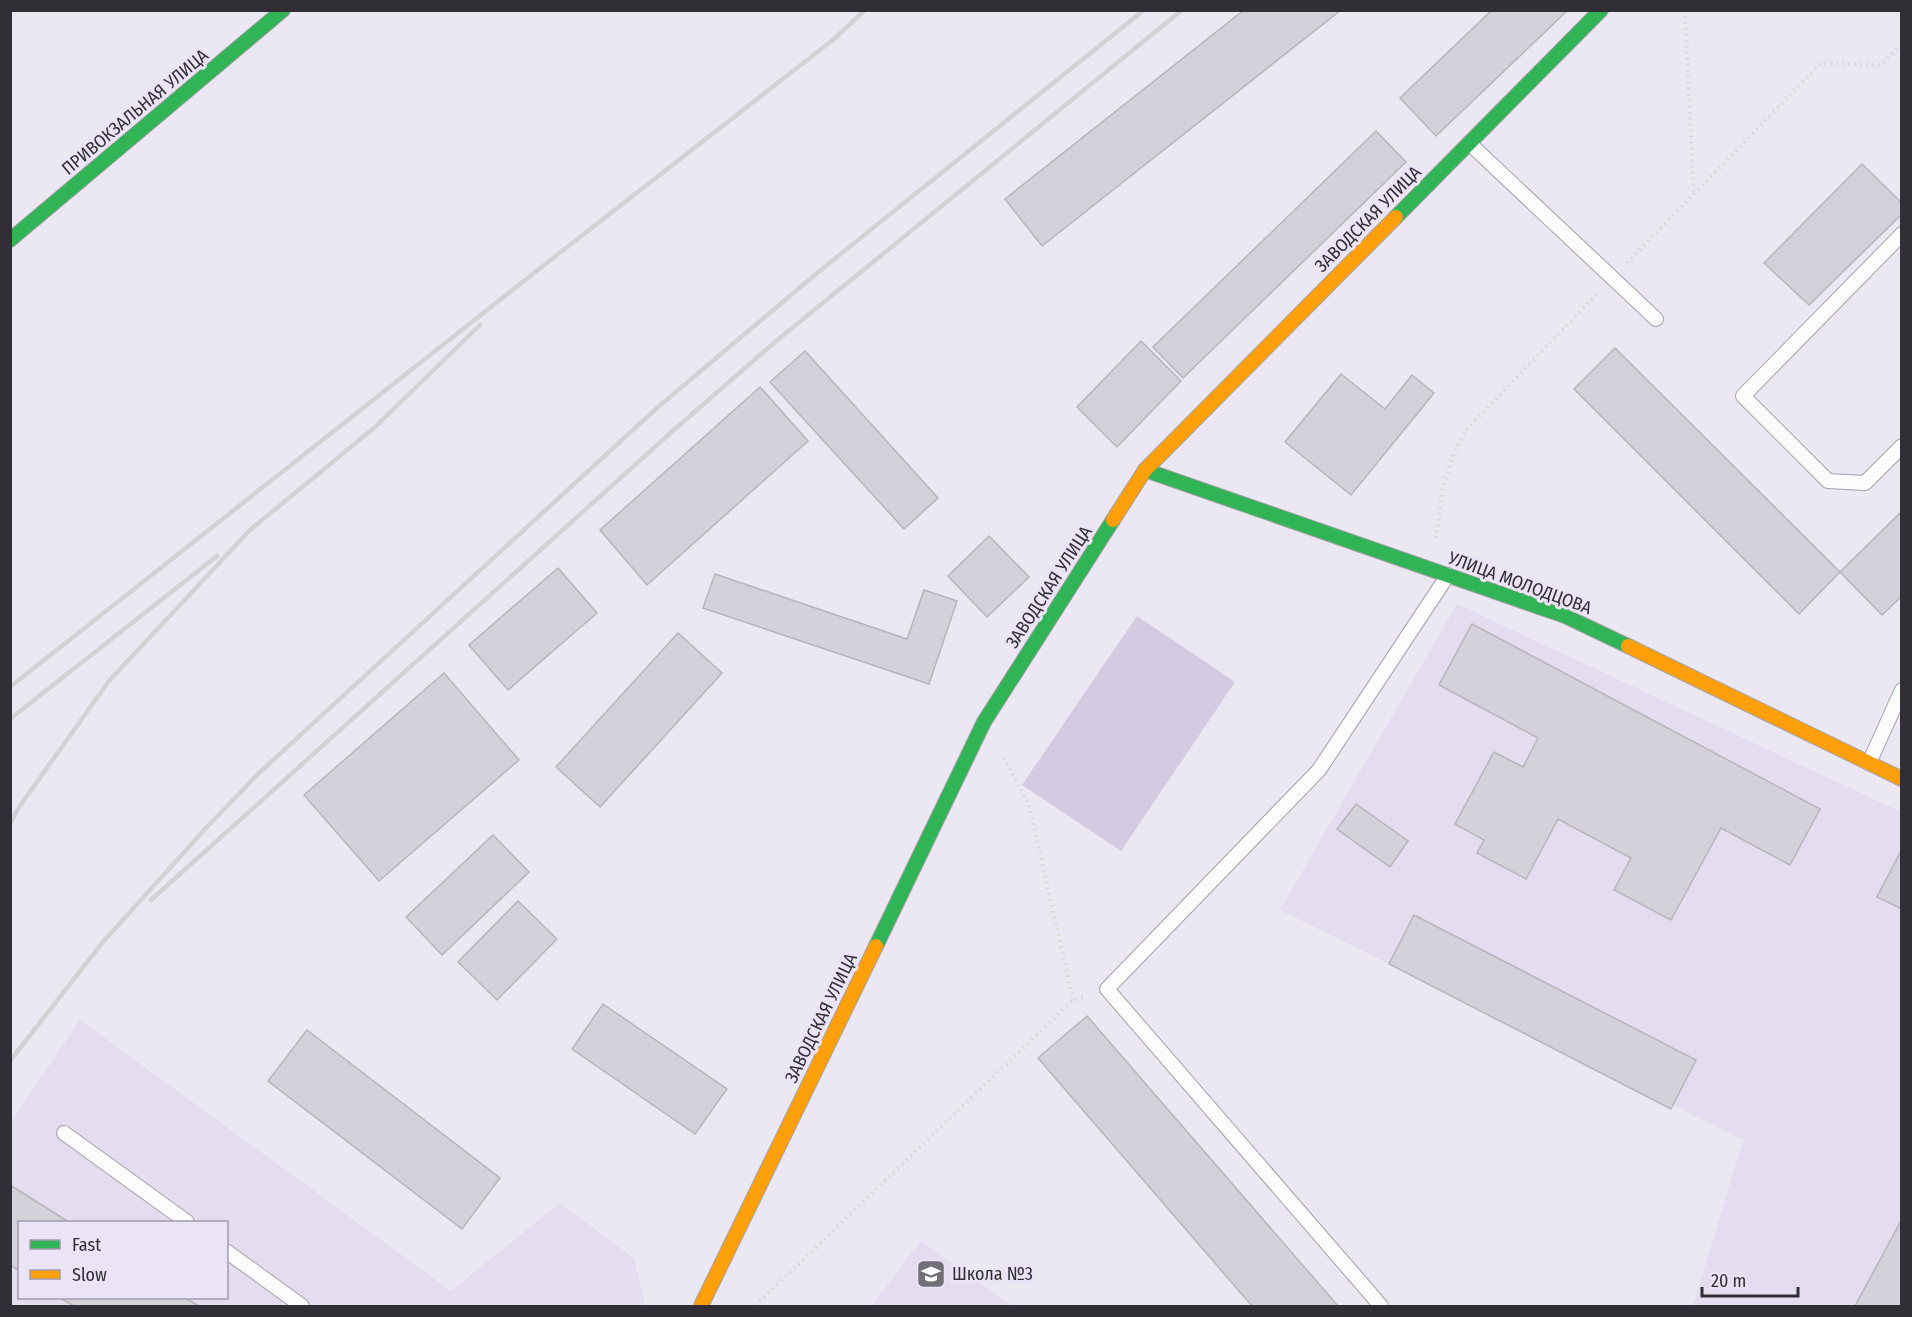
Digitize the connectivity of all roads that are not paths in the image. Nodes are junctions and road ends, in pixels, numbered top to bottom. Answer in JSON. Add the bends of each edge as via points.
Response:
{"nodes":[{"id":1,"x":283,"y":10,"type":"edge"},
{"id":2,"x":1601,"y":10,"type":"edge"},
{"id":3,"x":1469,"y":143,"type":"junction"},
{"id":4,"x":1902,"y":234,"type":"edge"},
{"id":5,"x":10,"y":240,"type":"edge"},
{"id":6,"x":1656,"y":319,"type":"dead end"},
{"id":7,"x":1902,"y":446,"type":"edge"},
{"id":8,"x":1145,"y":470,"type":"junction"},
{"id":9,"x":1448,"y":575,"type":"junction"},
{"id":10,"x":1902,"y":690,"type":"edge"},
{"id":11,"x":1869,"y":763,"type":"junction"},
{"id":12,"x":1902,"y":779,"type":"edge"},
{"id":13,"x":64,"y":1133,"type":"dead end"},
{"id":14,"x":186,"y":1221,"type":"edge"},
{"id":15,"x":228,"y":1252,"type":"edge"},
{"id":16,"x":302,"y":1306,"type":"edge"},
{"id":17,"x":701,"y":1306,"type":"edge"},
{"id":18,"x":1381,"y":1306,"type":"edge"}],
"edges":[{"from":1,"to":5,"type":"street","name":"ПРИВОКЗАЛЬНАЯ УЛИЦА"},
{"from":2,"to":3,"type":"street","name":"ЗАВОДСКАЯ УЛИЦА"},
{"from":3,"to":6,"type":"lane"},
{"from":3,"to":8,"type":"street","name":"ЗАВОДСКАЯ УЛИЦА"},
{"from":4,"to":7,"type":"lane","via":[[1743,396],[1828,481],[1865,483]]},
{"from":8,"to":9,"type":"street","name":"УЛИЦА МОЛОДЦОВА"},
{"from":8,"to":17,"type":"street","name":"ЗАВОДСКАЯ УЛИЦА","via":[[984,722]]},
{"from":9,"to":11,"type":"street","name":"УЛИЦА МОЛОДЦОВА","via":[[1566,616]]},
{"from":9,"to":18,"type":"lane","via":[[1319,770],[1107,989]]},
{"from":10,"to":11,"type":"lane"},
{"from":11,"to":12,"type":"street","name":"УЛИЦА МОЛОДЦОВА"},
{"from":13,"to":14,"type":"lane"},
{"from":15,"to":16,"type":"lane"}]}
